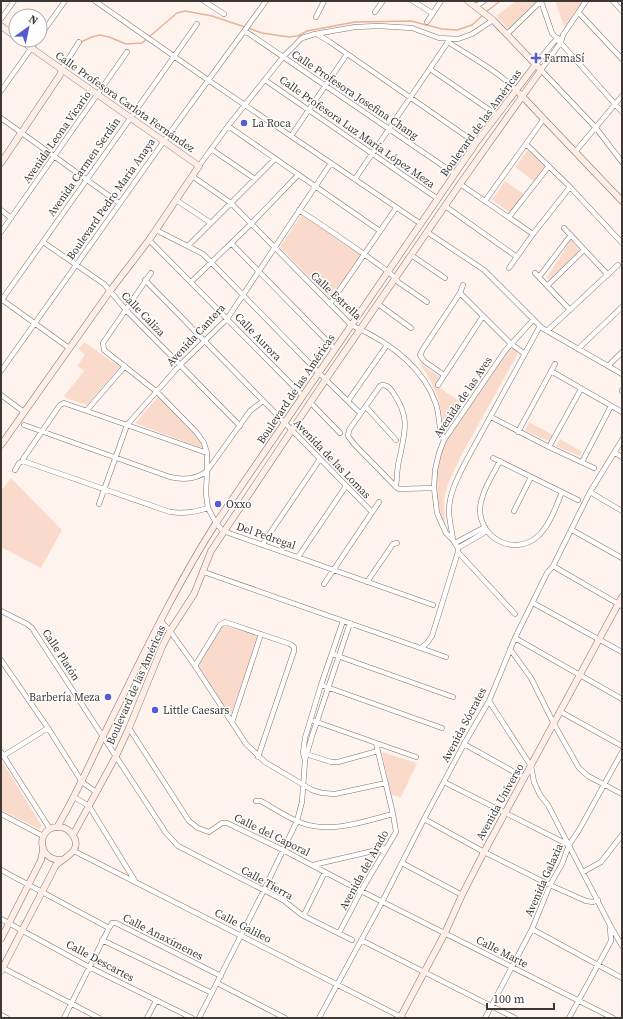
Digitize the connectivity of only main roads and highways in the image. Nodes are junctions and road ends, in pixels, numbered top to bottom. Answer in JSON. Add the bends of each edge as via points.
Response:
{"nodes":[{"id":1,"x":468,"y":1,"type":"edge"},
{"id":2,"x":32,"y":48,"type":"edge"},
{"id":3,"x":536,"y":64,"type":"junction"},
{"id":4,"x":62,"y":69,"type":"junction"},
{"id":5,"x":517,"y":91,"type":"junction"},
{"id":6,"x":522,"y":96,"type":"junction"},
{"id":7,"x":1,"y":163,"type":"edge"},
{"id":8,"x":622,"y":201,"type":"edge"},
{"id":9,"x":1,"y":445,"type":"edge"},
{"id":10,"x":201,"y":546,"type":"junction"},
{"id":11,"x":210,"y":551,"type":"junction"},
{"id":12,"x":622,"y":597,"type":"edge"},
{"id":13,"x":620,"y":604,"type":"edge"},
{"id":14,"x":57,"y":826,"type":"junction"},
{"id":15,"x":73,"y":835,"type":"junction"},
{"id":16,"x":43,"y":850,"type":"junction"},
{"id":17,"x":62,"y":860,"type":"junction"},
{"id":18,"x":1,"y":939,"type":"edge"},
{"id":19,"x":1,"y":969,"type":"edge"},
{"id":20,"x":401,"y":1018,"type":"edge"}],
"edges":[{"from":1,"to":3,"type":"main road","via":[[493,20]]},
{"from":2,"to":4,"type":"main road","name":"Calle Profesora Carlota Fernández"},
{"from":3,"to":5,"type":"main road","name":"Boulevard de las Américas"},
{"from":3,"to":6,"type":"main road","name":"Boulevard de las Américas","via":[[541,70]]},
{"from":4,"to":7,"type":"main road"},
{"from":4,"to":9,"type":"main road","name":"Calle Profesora Carlota Fernández","via":[[199,166],[149,240]]},
{"from":5,"to":6,"type":"main road"},
{"from":5,"to":10,"type":"main road","name":"Boulevard de las Américas","via":[[476,143]]},
{"from":6,"to":8,"type":"main road"},
{"from":6,"to":11,"type":"main road","name":"Boulevard de las Américas"},
{"from":10,"to":11,"type":"main road"},
{"from":10,"to":14,"type":"main road","name":"Boulevard de las Américas","via":[[160,620],[82,782]]},
{"from":11,"to":15,"type":"main road","name":"Boulevard de las Américas","via":[[194,594],[162,647],[116,756]]},
{"from":12,"to":13,"type":"main road","name":"Avenida Universo"},
{"from":13,"to":20,"type":"main road","name":"Avenida Universo","via":[[504,814]]},
{"from":14,"to":15,"type":"main road","via":[[66,828]]},
{"from":14,"to":16,"type":"main road","via":[[43,836]]},
{"from":15,"to":17,"type":"main road","via":[[74,850]]},
{"from":16,"to":17,"type":"main road","via":[[47,856]]},
{"from":16,"to":18,"type":"main road","via":[[41,860]]},
{"from":17,"to":19,"type":"main road","via":[[56,865]]}]}
